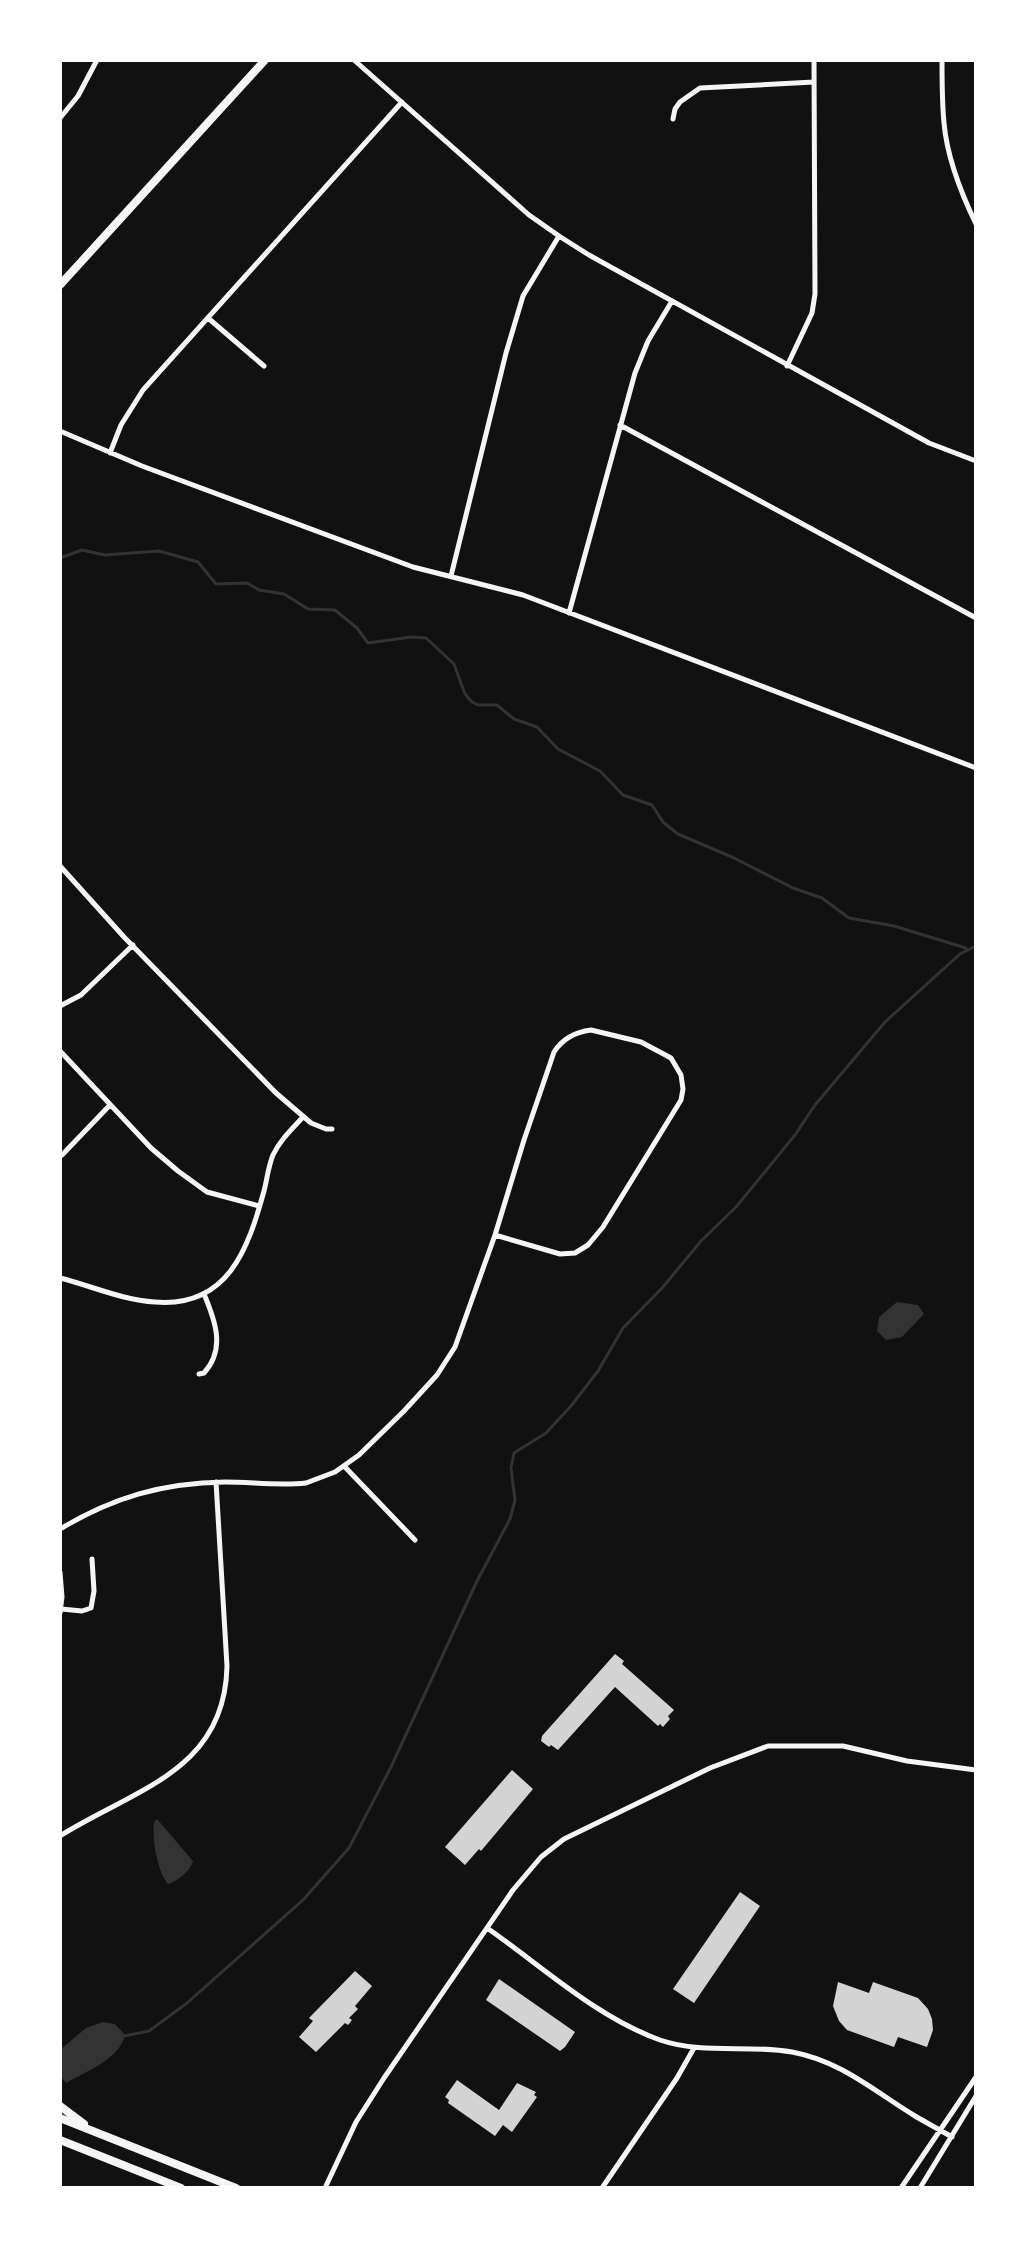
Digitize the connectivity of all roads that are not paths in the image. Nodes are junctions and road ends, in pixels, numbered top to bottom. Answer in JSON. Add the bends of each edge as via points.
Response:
{"nodes":[{"id":1,"x":97,"y":60,"type":"edge"},
{"id":2,"x":265,"y":60,"type":"edge"},
{"id":3,"x":354,"y":60,"type":"edge"},
{"id":4,"x":814,"y":60,"type":"edge"},
{"id":5,"x":942,"y":60,"type":"edge"},
{"id":6,"x":814,"y":82,"type":"junction"},
{"id":7,"x":402,"y":102,"type":"junction"},
{"id":8,"x":60,"y":118,"type":"edge"},
{"id":9,"x":673,"y":119,"type":"dead end"},
{"id":10,"x":976,"y":224,"type":"edge"},
{"id":11,"x":559,"y":236,"type":"junction"},
{"id":12,"x":60,"y":285,"type":"edge"},
{"id":13,"x":672,"y":301,"type":"junction"},
{"id":14,"x":208,"y":318,"type":"junction"},
{"id":15,"x":264,"y":366,"type":"dead end"},
{"id":16,"x":787,"y":366,"type":"junction"},
{"id":17,"x":620,"y":425,"type":"junction"},
{"id":18,"x":60,"y":431,"type":"edge"},
{"id":19,"x":110,"y":453,"type":"junction"},
{"id":20,"x":976,"y":461,"type":"edge"},
{"id":21,"x":451,"y":576,"type":"junction"},
{"id":22,"x":569,"y":613,"type":"junction"},
{"id":23,"x":976,"y":618,"type":"edge"},
{"id":24,"x":976,"y":768,"type":"edge"},
{"id":25,"x":60,"y":866,"type":"edge"},
{"id":26,"x":133,"y":945,"type":"junction"},
{"id":27,"x":60,"y":1006,"type":"edge"},
{"id":28,"x":60,"y":1051,"type":"edge"},
{"id":29,"x":110,"y":1105,"type":"junction"},
{"id":30,"x":303,"y":1117,"type":"junction"},
{"id":31,"x":332,"y":1129,"type":"dead end"},
{"id":32,"x":62,"y":1155,"type":"dead end"},
{"id":33,"x":259,"y":1206,"type":"junction"},
{"id":34,"x":495,"y":1235,"type":"junction"},
{"id":35,"x":60,"y":1278,"type":"edge"},
{"id":36,"x":204,"y":1294,"type":"junction"},
{"id":37,"x":199,"y":1374,"type":"dead end"},
{"id":38,"x":344,"y":1466,"type":"junction"},
{"id":39,"x":216,"y":1482,"type":"junction"},
{"id":40,"x":60,"y":1529,"type":"edge"},
{"id":41,"x":415,"y":1540,"type":"dead end"},
{"id":42,"x":92,"y":1559,"type":"dead end"},
{"id":43,"x":60,"y":1572,"type":"edge"},
{"id":44,"x":60,"y":1611,"type":"edge"},
{"id":45,"x":976,"y":1770,"type":"edge"},
{"id":46,"x":60,"y":1836,"type":"edge"},
{"id":47,"x":487,"y":1928,"type":"junction"},
{"id":48,"x":694,"y":2048,"type":"junction"},
{"id":49,"x":976,"y":2077,"type":"edge"},
{"id":50,"x":976,"y":2096,"type":"edge"},
{"id":51,"x":60,"y":2106,"type":"edge"},
{"id":52,"x":60,"y":2118,"type":"edge"},
{"id":53,"x":940,"y":2130,"type":"junction"},
{"id":54,"x":94,"y":2132,"type":"junction"},
{"id":55,"x":952,"y":2137,"type":"junction"},
{"id":56,"x":60,"y":2140,"type":"edge"},
{"id":57,"x":181,"y":2188,"type":"edge"},
{"id":58,"x":236,"y":2188,"type":"edge"},
{"id":59,"x":325,"y":2188,"type":"edge"},
{"id":60,"x":602,"y":2188,"type":"edge"},
{"id":61,"x":901,"y":2188,"type":"edge"},
{"id":62,"x":920,"y":2188,"type":"edge"}],
"edges":[{"from":1,"to":8,"type":"street"},
{"from":2,"to":12,"type":"main road"},
{"from":3,"to":7,"type":"street"},
{"from":4,"to":6,"type":"street"},
{"from":5,"to":10,"type":"street","via":[[948,146]]},
{"from":6,"to":9,"type":"street","via":[[700,88],[680,102]]},
{"from":6,"to":16,"type":"street","via":[[814,306]]},
{"from":7,"to":11,"type":"street"},
{"from":7,"to":14,"type":"street"},
{"from":11,"to":13,"type":"street"},
{"from":11,"to":21,"type":"street","via":[[523,296]]},
{"from":13,"to":16,"type":"street"},
{"from":13,"to":17,"type":"street","via":[[644,351]]},
{"from":14,"to":15,"type":"street"},
{"from":14,"to":19,"type":"street","via":[[143,390]]},
{"from":16,"to":20,"type":"street","via":[[929,443]]},
{"from":17,"to":22,"type":"street"},
{"from":17,"to":23,"type":"street"},
{"from":18,"to":19,"type":"street"},
{"from":19,"to":21,"type":"street","via":[[413,567]]},
{"from":21,"to":22,"type":"street"},
{"from":22,"to":24,"type":"street"},
{"from":25,"to":26,"type":"street"},
{"from":26,"to":27,"type":"street","via":[[97,982]]},
{"from":26,"to":30,"type":"street"},
{"from":28,"to":29,"type":"street"},
{"from":29,"to":32,"type":"street"},
{"from":29,"to":33,"type":"street","via":[[159,1156],[207,1192]]},
{"from":30,"to":31,"type":"street"},
{"from":30,"to":33,"type":"street","via":[[275,1151]]},
{"from":33,"to":36,"type":"street","via":[[243,1254],[229,1275]]},
{"from":34,"to":34,"type":"street","via":[[560,1254],[588,1245],[681,1100],[681,1075],[671,1058],[641,1042],[591,1030],[573,1034],[559,1045]]},
{"from":34,"to":38,"type":"street","via":[[455,1347],[404,1411]]},
{"from":35,"to":36,"type":"street","via":[[152,1302]]},
{"from":36,"to":37,"type":"street","via":[[217,1340],[213,1362]]},
{"from":38,"to":39,"type":"street","via":[[306,1483]]},
{"from":38,"to":41,"type":"street"},
{"from":39,"to":40,"type":"street","via":[[118,1499]]},
{"from":39,"to":46,"type":"street","via":[[227,1666],[220,1715],[202,1745],[177,1768]]},
{"from":42,"to":44,"type":"street","via":[[91,1608]]},
{"from":43,"to":44,"type":"street"},
{"from":45,"to":47,"type":"street","via":[[843,1746],[768,1746],[710,1768],[564,1839],[531,1867]]},
{"from":47,"to":48,"type":"street","via":[[618,2020]]},
{"from":47,"to":59,"type":"street","via":[[363,2109]]},
{"from":48,"to":53,"type":"street","via":[[787,2051],[827,2062]]},
{"from":48,"to":60,"type":"street"},
{"from":49,"to":53,"type":"street"},
{"from":50,"to":55,"type":"street"},
{"from":51,"to":54,"type":"main road"},
{"from":52,"to":54,"type":"main road"},
{"from":53,"to":55,"type":"street"},
{"from":53,"to":61,"type":"street"},
{"from":54,"to":58,"type":"main road"},
{"from":55,"to":62,"type":"street"},
{"from":56,"to":57,"type":"main road"}]}
